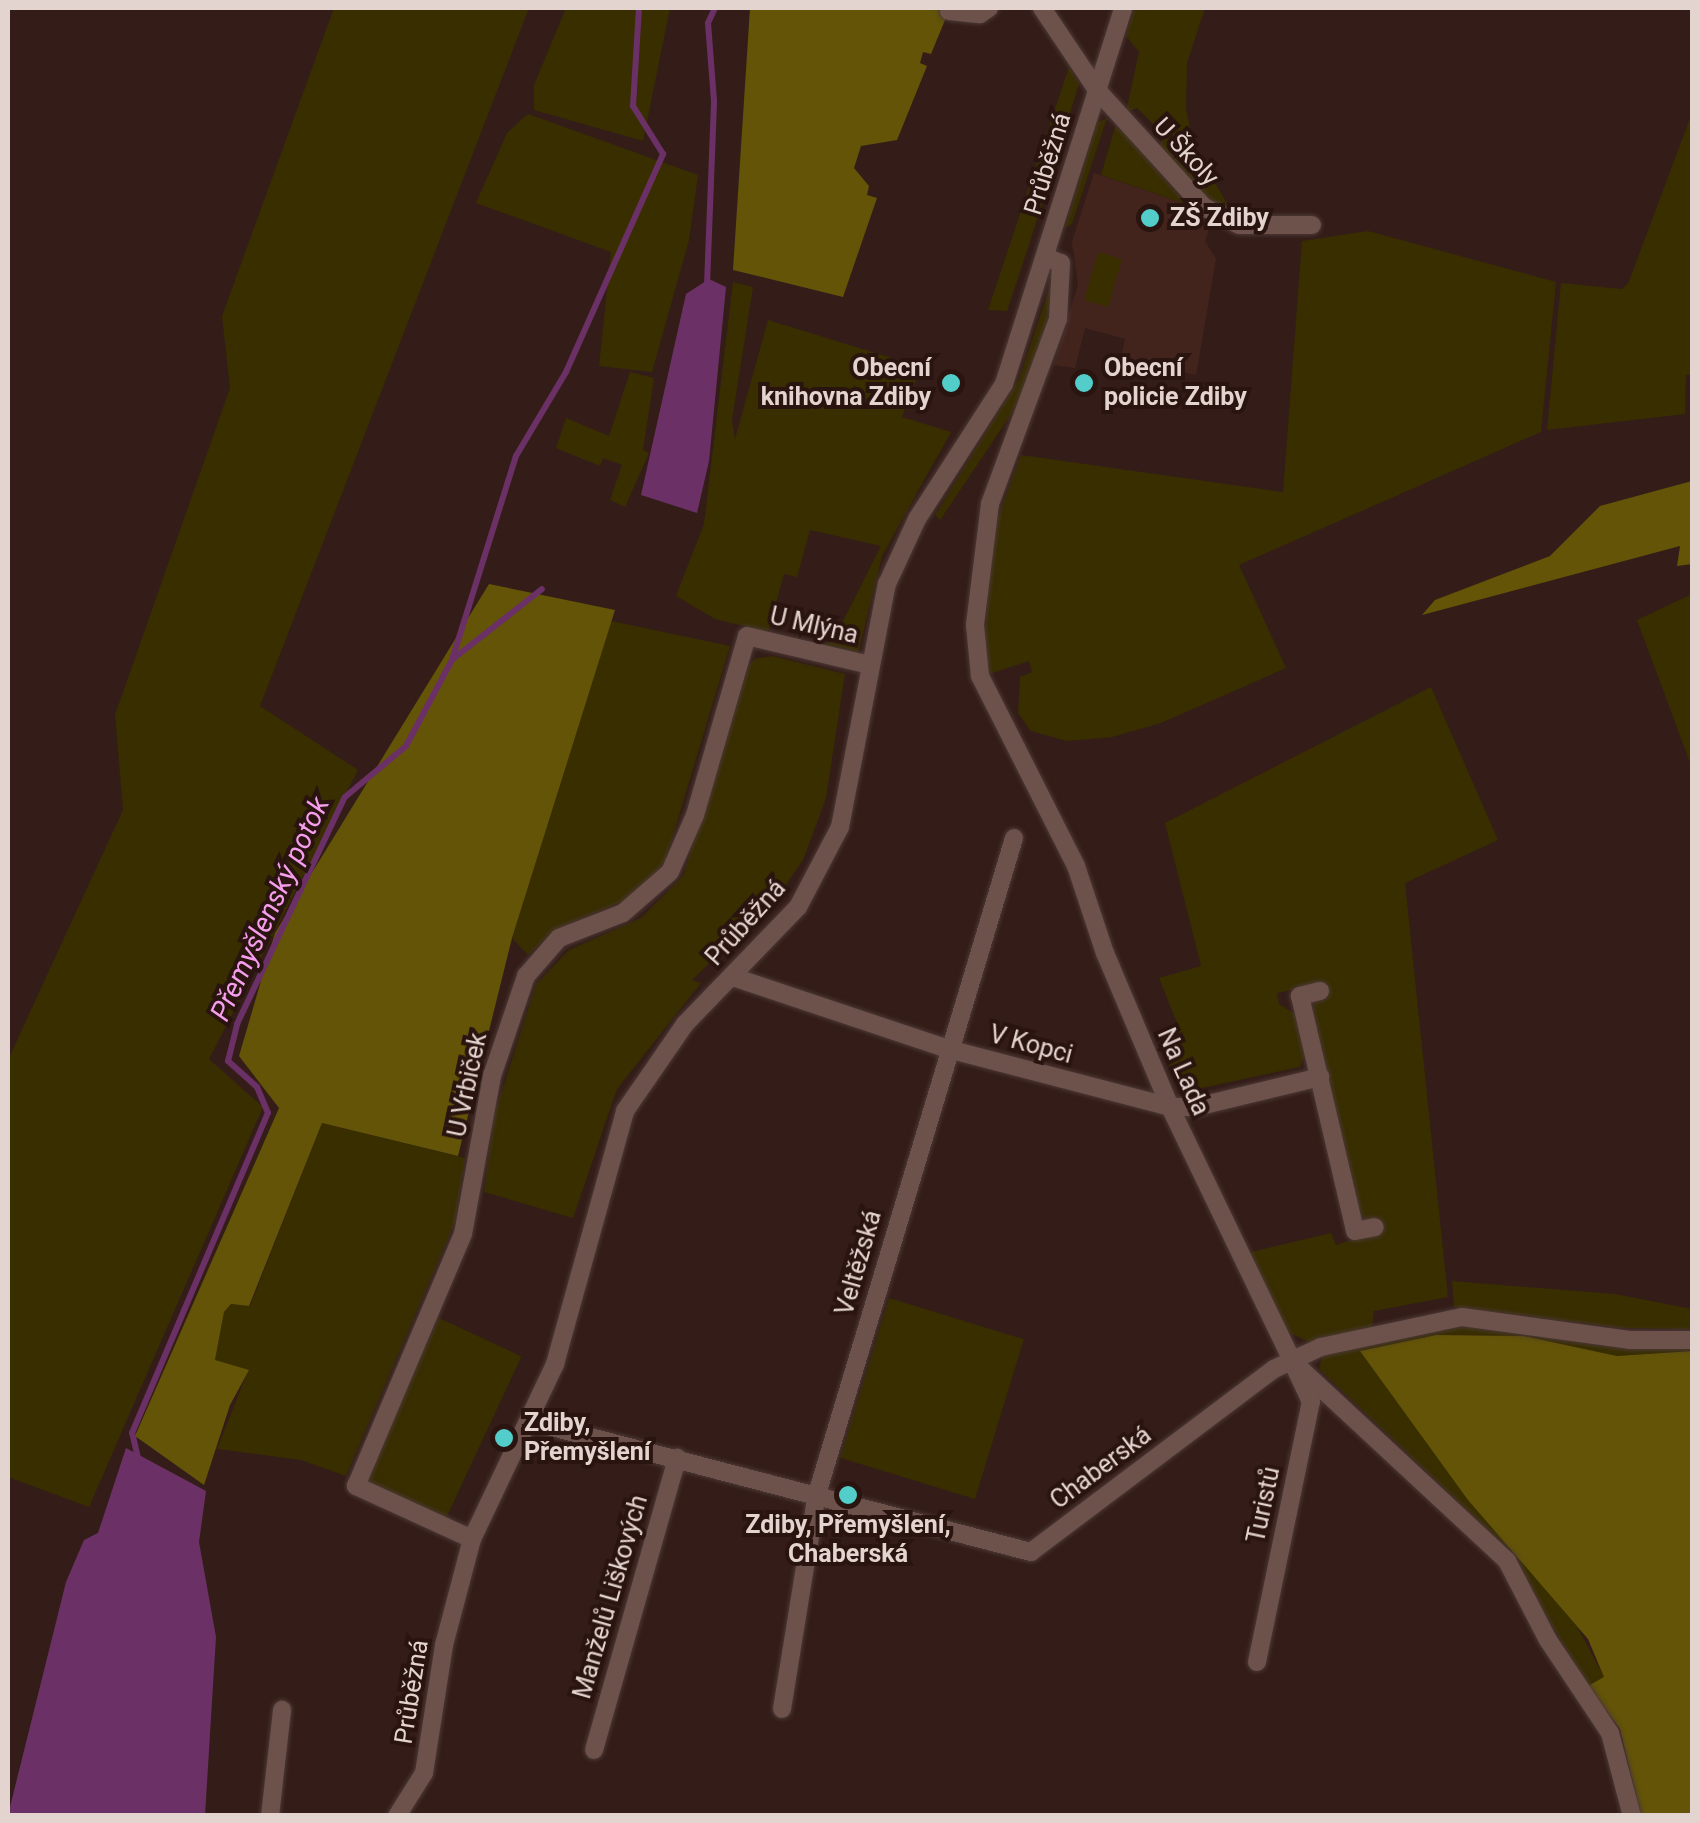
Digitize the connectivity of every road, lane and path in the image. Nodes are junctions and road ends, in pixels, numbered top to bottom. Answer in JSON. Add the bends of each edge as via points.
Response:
{"nodes":[{"id":1,"x":989,"y":8,"type":"edge"},
{"id":2,"x":1042,"y":8,"type":"edge"},
{"id":3,"x":1123,"y":8,"type":"edge"},
{"id":4,"x":949,"y":11,"type":"dead end"},
{"id":5,"x":1097,"y":90,"type":"junction"},
{"id":6,"x":1312,"y":225,"type":"dead end"},
{"id":7,"x":1046,"y":258,"type":"junction"},
{"id":8,"x":747,"y":636,"type":"joint"},
{"id":9,"x":870,"y":665,"type":"junction"},
{"id":10,"x":1014,"y":838,"type":"dead end"},
{"id":11,"x":734,"y":977,"type":"junction"},
{"id":12,"x":1320,"y":991,"type":"dead end"},
{"id":13,"x":948,"y":1049,"type":"junction"},
{"id":14,"x":1320,"y":1077,"type":"junction"},
{"id":15,"x":1170,"y":1107,"type":"junction"},
{"id":16,"x":1375,"y":1226,"type":"dead end"},
{"id":17,"x":1692,"y":1340,"type":"edge"},
{"id":18,"x":1292,"y":1360,"type":"junction"},
{"id":19,"x":529,"y":1421,"type":"junction"},
{"id":20,"x":677,"y":1458,"type":"junction"},
{"id":21,"x":817,"y":1494,"type":"junction"},
{"id":22,"x":472,"y":1540,"type":"junction"},
{"id":23,"x":1257,"y":1662,"type":"dead end"},
{"id":24,"x":782,"y":1709,"type":"dead end"},
{"id":25,"x":282,"y":1710,"type":"dead end"},
{"id":26,"x":594,"y":1750,"type":"dead end"},
{"id":27,"x":408,"y":1811,"type":"edge"},
{"id":28,"x":270,"y":1816,"type":"edge"},
{"id":29,"x":1632,"y":1816,"type":"edge"}],
"edges":[{"from":1,"to":4,"type":"street","via":[[980,14]]},
{"from":2,"to":5,"type":"street","name":"U Školy"},
{"from":3,"to":5,"type":"street","name":"Průběžná"},
{"from":5,"to":6,"type":"street","name":"U Školy","via":[[1204,207],[1239,225]]},
{"from":5,"to":7,"type":"street","name":"Průběžná"},
{"from":7,"to":9,"type":"street","name":"Průběžná","via":[[989,414],[900,550]]},
{"from":7,"to":15,"type":"street","name":"Na Lada","via":[[1061,262],[1058,319],[990,504],[976,654],[985,686],[1076,866]]},
{"from":8,"to":9,"type":"street","name":"U Mlýna"},
{"from":8,"to":22,"type":"street","name":"U Vrbiček","via":[[687,837],[660,888],[623,913],[559,938],[526,976],[492,1076],[463,1234],[357,1471],[358,1492]]},
{"from":9,"to":11,"type":"street","name":"Průběžná","via":[[840,827],[798,906]]},
{"from":10,"to":13,"type":"street","name":"Veltěžská"},
{"from":11,"to":13,"type":"street","name":"V Kopci"},
{"from":11,"to":19,"type":"street","name":"Průběžná","via":[[662,1052],[625,1111],[555,1364]]},
{"from":12,"to":14,"type":"street","via":[[1292,998]]},
{"from":13,"to":15,"type":"street","name":"V Kopci"},
{"from":13,"to":21,"type":"street","name":"Veltěžská"},
{"from":14,"to":15,"type":"street","name":"V Kopci","via":[[1196,1108]]},
{"from":14,"to":16,"type":"street","via":[[1355,1230]]},
{"from":15,"to":18,"type":"street","name":"Na Lada"},
{"from":17,"to":18,"type":"street","name":"Chaberská","via":[[1630,1340],[1462,1317],[1386,1330]]},
{"from":18,"to":21,"type":"street","name":"Chaberská","via":[[1031,1552]]},
{"from":18,"to":23,"type":"street","name":"Turistů","via":[[1310,1402]]},
{"from":18,"to":29,"type":"street","name":"Na Lada","via":[[1507,1560],[1548,1640],[1610,1733]]},
{"from":19,"to":20,"type":"street","name":"Chaberská"},
{"from":19,"to":22,"type":"street","name":"Průběžná"},
{"from":20,"to":21,"type":"street","name":"Chaberská"},
{"from":20,"to":26,"type":"street","name":"Manželů Liškových"},
{"from":21,"to":24,"type":"street","name":"Veltěžská"},
{"from":22,"to":27,"type":"street","name":"Průběžná","via":[[444,1645],[424,1774]]},
{"from":25,"to":28,"type":"street"}]}
